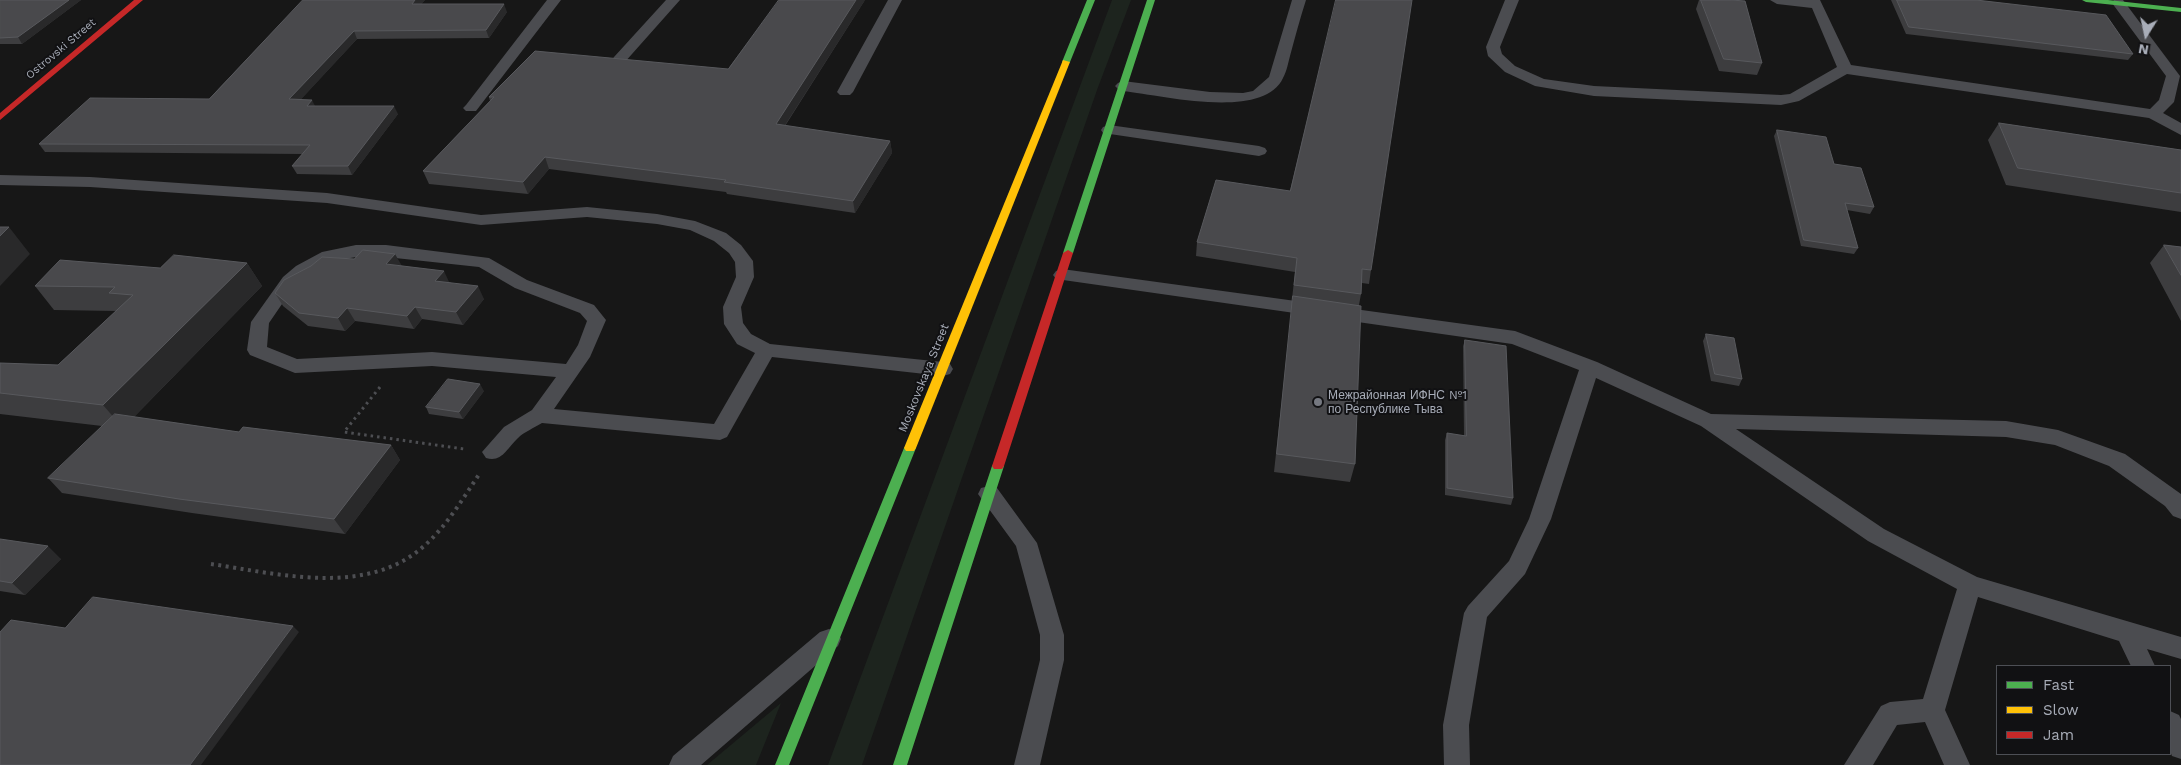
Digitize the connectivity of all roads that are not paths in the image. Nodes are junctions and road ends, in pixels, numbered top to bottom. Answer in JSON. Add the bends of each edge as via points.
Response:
{"nodes":[{"id":1,"x":139,"y":0,"type":"edge"},
{"id":2,"x":554,"y":0,"type":"edge"},
{"id":3,"x":673,"y":0,"type":"edge"},
{"id":4,"x":895,"y":0,"type":"edge"},
{"id":5,"x":1090,"y":0,"type":"edge"},
{"id":6,"x":1151,"y":0,"type":"edge"},
{"id":7,"x":1299,"y":0,"type":"edge"},
{"id":8,"x":1512,"y":0,"type":"edge"},
{"id":9,"x":1777,"y":0,"type":"edge"},
{"id":10,"x":2086,"y":0,"type":"edge"},
{"id":11,"x":1815,"y":2,"type":"edge"},
{"id":12,"x":2119,"y":3,"type":"junction"},
{"id":13,"x":2156,"y":4,"type":"edge"},
{"id":14,"x":2181,"y":10,"type":"edge"},
{"id":15,"x":619,"y":60,"type":"edge"},
{"id":16,"x":1845,"y":69,"type":"junction"},
{"id":17,"x":1123,"y":86,"type":"junction"},
{"id":18,"x":845,"y":92,"type":"dead end"},
{"id":19,"x":2174,"y":104,"type":"edge"},
{"id":20,"x":471,"y":108,"type":"dead end"},
{"id":21,"x":2153,"y":114,"type":"junction"},
{"id":22,"x":0,"y":116,"type":"edge"},
{"id":23,"x":1109,"y":130,"type":"junction"},
{"id":24,"x":2181,"y":130,"type":"edge"},
{"id":25,"x":1260,"y":151,"type":"dead end"},
{"id":26,"x":0,"y":180,"type":"edge"},
{"id":27,"x":1062,"y":275,"type":"junction"},
{"id":28,"x":766,"y":350,"type":"junction"},
{"id":29,"x":1590,"y":367,"type":"junction"},
{"id":30,"x":943,"y":369,"type":"junction"},
{"id":31,"x":570,"y":372,"type":"junction"},
{"id":32,"x":539,"y":415,"type":"junction"},
{"id":33,"x":1708,"y":421,"type":"junction"},
{"id":34,"x":494,"y":452,"type":"road end"},
{"id":35,"x":989,"y":494,"type":"junction"},
{"id":36,"x":2181,"y":510,"type":"edge"},
{"id":37,"x":1970,"y":585,"type":"junction"},
{"id":38,"x":2127,"y":633,"type":"junction"},
{"id":39,"x":834,"y":634,"type":"junction"},
{"id":40,"x":2181,"y":648,"type":"edge"},
{"id":41,"x":2143,"y":665,"type":"edge"},
{"id":42,"x":1932,"y":710,"type":"junction"},
{"id":43,"x":2171,"y":726,"type":"edge"},
{"id":44,"x":2181,"y":748,"type":"edge"},
{"id":45,"x":682,"y":765,"type":"edge"},
{"id":46,"x":782,"y":765,"type":"edge"},
{"id":47,"x":900,"y":765,"type":"edge"},
{"id":48,"x":1027,"y":765,"type":"edge"},
{"id":49,"x":1457,"y":765,"type":"edge"},
{"id":50,"x":1856,"y":765,"type":"edge"},
{"id":51,"x":1957,"y":765,"type":"edge"}],
"edges":[{"from":1,"to":22,"type":"main road","name":"Ostrovski Street"},
{"from":2,"to":20,"type":"lane"},
{"from":3,"to":15,"type":"lane"},
{"from":4,"to":18,"type":"lane"},
{"from":5,"to":30,"type":"main road","name":"Moskovskaya Street"},
{"from":6,"to":17,"type":"main road"},
{"from":7,"to":17,"type":"lane","via":[[1276,78],[1269,88],[1256,95],[1242,98]]},
{"from":8,"to":16,"type":"lane","via":[[1493,46],[1496,56],[1521,75],[1558,87],[1781,100],[1794,98]]},
{"from":9,"to":11,"type":"lane"},
{"from":10,"to":12,"type":"main road"},
{"from":11,"to":16,"type":"lane"},
{"from":12,"to":13,"type":"main road"},
{"from":12,"to":19,"type":"lane","via":[[2174,76]]},
{"from":13,"to":14,"type":"main road"},
{"from":16,"to":21,"type":"lane"},
{"from":17,"to":23,"type":"main road"},
{"from":19,"to":21,"type":"lane"},
{"from":21,"to":24,"type":"lane"},
{"from":23,"to":25,"type":"lane"},
{"from":23,"to":27,"type":"main road"},
{"from":26,"to":28,"type":"lane","via":[[90,182],[327,198],[481,220],[587,212],[695,226],[720,237],[744,261],[745,277],[732,307],[734,324],[744,339]]},
{"from":27,"to":29,"type":"lane","via":[[1515,338]]},
{"from":27,"to":35,"type":"main road"},
{"from":28,"to":30,"type":"lane"},
{"from":28,"to":32,"type":"lane","via":[[720,432]]},
{"from":29,"to":33,"type":"lane"},
{"from":29,"to":49,"type":"lane","via":[[1536,527],[1517,567],[1476,613],[1456,725]]},
{"from":30,"to":39,"type":"main road","name":"Moskovskaya Street"},
{"from":31,"to":31,"type":"lane","via":[[594,335],[597,320],[587,309],[521,284],[482,262],[386,251],[356,251],[328,256],[302,270],[290,281],[260,322],[257,350],[295,366],[432,359]]},
{"from":31,"to":32,"type":"lane"},
{"from":32,"to":34,"type":"lane","via":[[511,432]]},
{"from":33,"to":36,"type":"lane","via":[[2006,429],[2058,438],[2117,460],[2173,500]]},
{"from":33,"to":37,"type":"lane","via":[[1876,535]]},
{"from":35,"to":47,"type":"main road"},
{"from":35,"to":48,"type":"lane","via":[[1026,543],[1052,635],[1052,660]]},
{"from":37,"to":38,"type":"lane"},
{"from":37,"to":42,"type":"lane"},
{"from":38,"to":40,"type":"lane"},
{"from":38,"to":41,"type":"lane"},
{"from":39,"to":45,"type":"lane"},
{"from":39,"to":46,"type":"main road","name":"Moskovskaya Street"},
{"from":42,"to":50,"type":"lane","via":[[1890,714]]},
{"from":42,"to":51,"type":"lane"},
{"from":43,"to":44,"type":"lane"}]}
